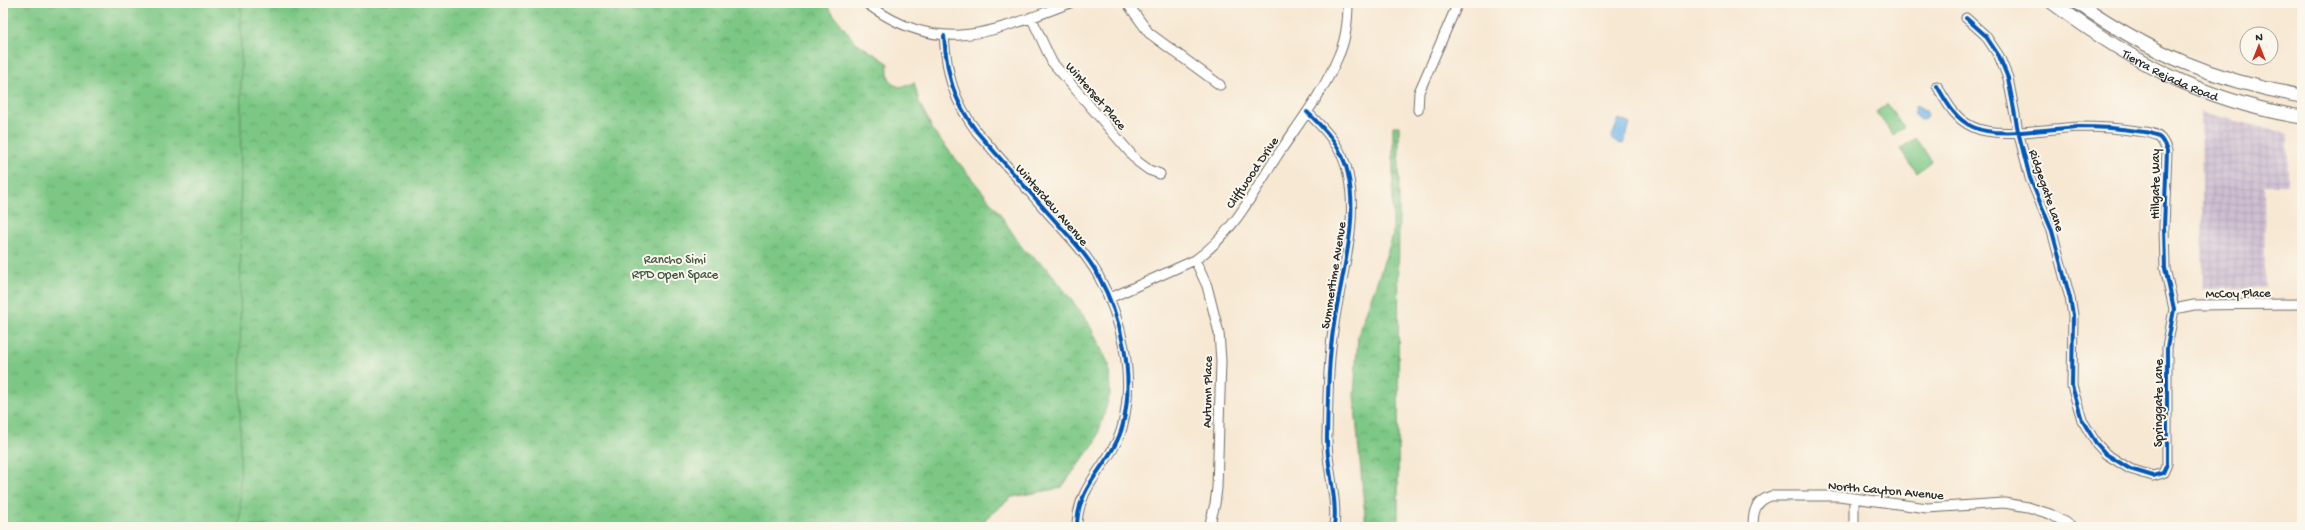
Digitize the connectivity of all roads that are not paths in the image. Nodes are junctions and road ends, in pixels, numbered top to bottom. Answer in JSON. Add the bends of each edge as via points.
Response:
{"nodes":[{"id":1,"x":866,"y":3,"type":"edge"},
{"id":2,"x":1070,"y":3,"type":"edge"},
{"id":3,"x":1127,"y":3,"type":"edge"},
{"id":4,"x":1348,"y":3,"type":"edge"},
{"id":5,"x":1458,"y":3,"type":"edge"},
{"id":6,"x":2053,"y":3,"type":"edge"},
{"id":7,"x":2078,"y":3,"type":"edge"},
{"id":8,"x":1031,"y":17,"type":"junction"},
{"id":9,"x":1966,"y":18,"type":"dead end"},
{"id":10,"x":944,"y":36,"type":"junction"},
{"id":11,"x":1220,"y":85,"type":"dead end"},
{"id":12,"x":1937,"y":86,"type":"dead end"},
{"id":13,"x":2302,"y":96,"type":"edge"},
{"id":14,"x":1418,"y":110,"type":"dead end"},
{"id":15,"x":1307,"y":112,"type":"junction"},
{"id":16,"x":2302,"y":117,"type":"edge"},
{"id":17,"x":2018,"y":131,"type":"junction"},
{"id":18,"x":1160,"y":174,"type":"dead end"},
{"id":19,"x":1195,"y":260,"type":"junction"},
{"id":20,"x":1110,"y":298,"type":"junction"},
{"id":21,"x":2302,"y":304,"type":"edge"},
{"id":22,"x":2174,"y":309,"type":"junction"},
{"id":23,"x":2163,"y":473,"type":"joint"},
{"id":24,"x":1854,"y":498,"type":"junction"},
{"id":25,"x":1077,"y":527,"type":"edge"},
{"id":26,"x":1209,"y":527,"type":"edge"},
{"id":27,"x":1334,"y":527,"type":"edge"},
{"id":28,"x":1753,"y":527,"type":"edge"},
{"id":29,"x":1854,"y":527,"type":"edge"},
{"id":30,"x":2073,"y":527,"type":"edge"}],
"edges":[{"from":1,"to":10,"type":"street","via":[[903,26]]},
{"from":2,"to":8,"type":"street"},
{"from":3,"to":11,"type":"street","via":[[1149,33]]},
{"from":4,"to":15,"type":"street","name":"Cliffwood Drive","via":[[1346,27],[1339,56]]},
{"from":5,"to":14,"type":"street","via":[[1419,92]]},
{"from":6,"to":16,"type":"main road","name":"Tierra Rejada Road","via":[[2141,63],[2188,86],[2269,112]]},
{"from":7,"to":13,"type":"main road","name":"Tierra Rejada Road","via":[[2148,47],[2186,65],[2260,89]]},
{"from":8,"to":10,"type":"street","via":[[989,32]]},
{"from":8,"to":18,"type":"street","name":"Winterset Place","via":[[1044,49],[1059,72],[1138,162],[1148,170]]},
{"from":9,"to":17,"type":"street","name":"Ridgegate Lane","via":[[1985,35],[1999,56],[2008,78]]},
{"from":10,"to":20,"type":"street","name":"Winterdew Avenue","via":[[950,81],[965,116],[976,132],[1080,249],[1098,274]]},
{"from":12,"to":17,"type":"street","name":"Hillgate Way","via":[[1951,110],[1973,128],[1986,131]]},
{"from":15,"to":19,"type":"street","name":"Cliffwood Drive","via":[[1229,229]]},
{"from":15,"to":27,"type":"street","name":"Summertime Avenue","via":[[1324,128],[1339,149],[1348,172],[1352,194],[1350,238],[1331,347],[1327,438]]},
{"from":17,"to":22,"type":"street","name":"Hillgate Way","via":[[2106,127],[2154,134],[2164,142],[2167,151],[2165,268]]},
{"from":17,"to":23,"type":"street","name":"Ridgegate Lane","via":[[2030,178],[2052,231],[2070,298],[2073,315],[2072,386],[2082,420],[2096,443],[2117,462],[2142,474],[2154,476]]},
{"from":19,"to":20,"type":"street","name":"Cliffwood Drive"},
{"from":19,"to":26,"type":"street","name":"Autumn Place","via":[[1215,309],[1221,361],[1217,488]]},
{"from":20,"to":25,"type":"street","name":"Winterdew Avenue","via":[[1125,351],[1126,408],[1118,441],[1090,482],[1079,504]]},
{"from":21,"to":22,"type":"street","name":"McCoy Place","via":[[2194,305]]},
{"from":22,"to":23,"type":"street","name":"Springgate Lane","via":[[2167,348],[2168,464]]},
{"from":24,"to":28,"type":"street","name":"North Cayton Avenue","via":[[1764,498],[1755,509]]},
{"from":24,"to":29,"type":"street"},
{"from":24,"to":30,"type":"street","name":"North Cayton Avenue","via":[[1927,508],[2004,503],[2050,514]]}]}
